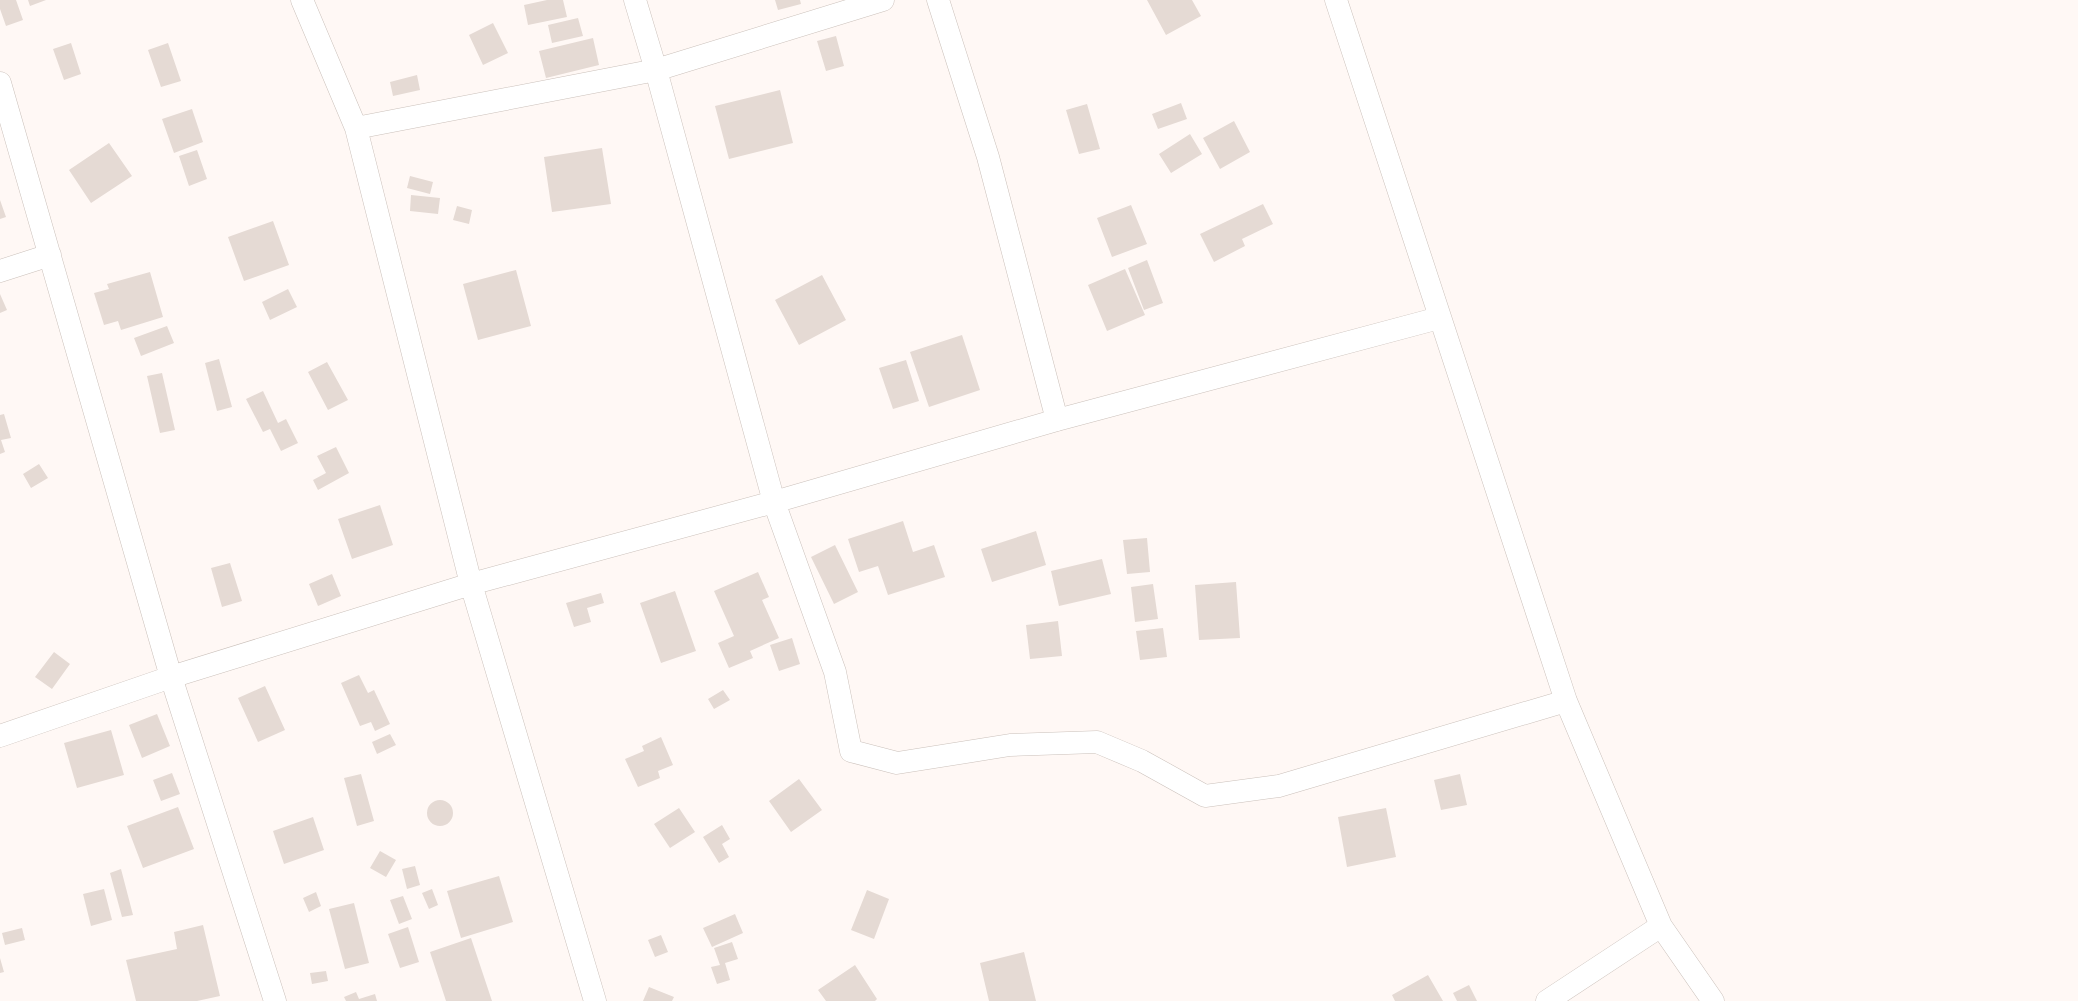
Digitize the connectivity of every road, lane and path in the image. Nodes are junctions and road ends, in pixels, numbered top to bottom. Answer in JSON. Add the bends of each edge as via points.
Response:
{"nodes":[{"id":1,"x":302,"y":0,"type":"edge"},
{"id":2,"x":635,"y":0,"type":"edge"},
{"id":3,"x":883,"y":0,"type":"edge"},
{"id":4,"x":938,"y":0,"type":"edge"},
{"id":5,"x":1336,"y":0,"type":"edge"},
{"id":6,"x":656,"y":70,"type":"junction"},
{"id":7,"x":0,"y":83,"type":"edge"},
{"id":8,"x":356,"y":128,"type":"junction"},
{"id":9,"x":50,"y":255,"type":"junction"},
{"id":10,"x":0,"y":271,"type":"edge"},
{"id":11,"x":1439,"y":318,"type":"junction"},
{"id":12,"x":1057,"y":420,"type":"junction"},
{"id":13,"x":774,"y":502,"type":"junction"},
{"id":14,"x":471,"y":584,"type":"junction"},
{"id":15,"x":171,"y":677,"type":"junction"},
{"id":16,"x":1566,"y":701,"type":"junction"},
{"id":17,"x":0,"y":736,"type":"edge"},
{"id":18,"x":1661,"y":926,"type":"junction"},
{"id":19,"x":275,"y":1001,"type":"edge"},
{"id":20,"x":595,"y":1001,"type":"edge"},
{"id":21,"x":1547,"y":1001,"type":"edge"},
{"id":22,"x":1713,"y":1001,"type":"edge"}],
"edges":[{"from":1,"to":8,"type":"street"},
{"from":2,"to":6,"type":"street"},
{"from":3,"to":6,"type":"street"},
{"from":4,"to":12,"type":"street","via":[[988,157]]},
{"from":5,"to":11,"type":"street"},
{"from":6,"to":8,"type":"street"},
{"from":6,"to":13,"type":"street"},
{"from":7,"to":9,"type":"street"},
{"from":8,"to":14,"type":"street"},
{"from":9,"to":10,"type":"street"},
{"from":9,"to":15,"type":"street"},
{"from":11,"to":12,"type":"street"},
{"from":11,"to":16,"type":"street"},
{"from":12,"to":13,"type":"street"},
{"from":13,"to":14,"type":"street"},
{"from":13,"to":16,"type":"street","via":[[835,672],[852,751],[897,763],[1010,745],[1097,742],[1142,761],[1205,796],[1278,786]]},
{"from":14,"to":15,"type":"street"},
{"from":14,"to":20,"type":"street"},
{"from":15,"to":17,"type":"street"},
{"from":15,"to":19,"type":"street"},
{"from":16,"to":18,"type":"street"},
{"from":18,"to":21,"type":"street"},
{"from":18,"to":22,"type":"street"}]}
